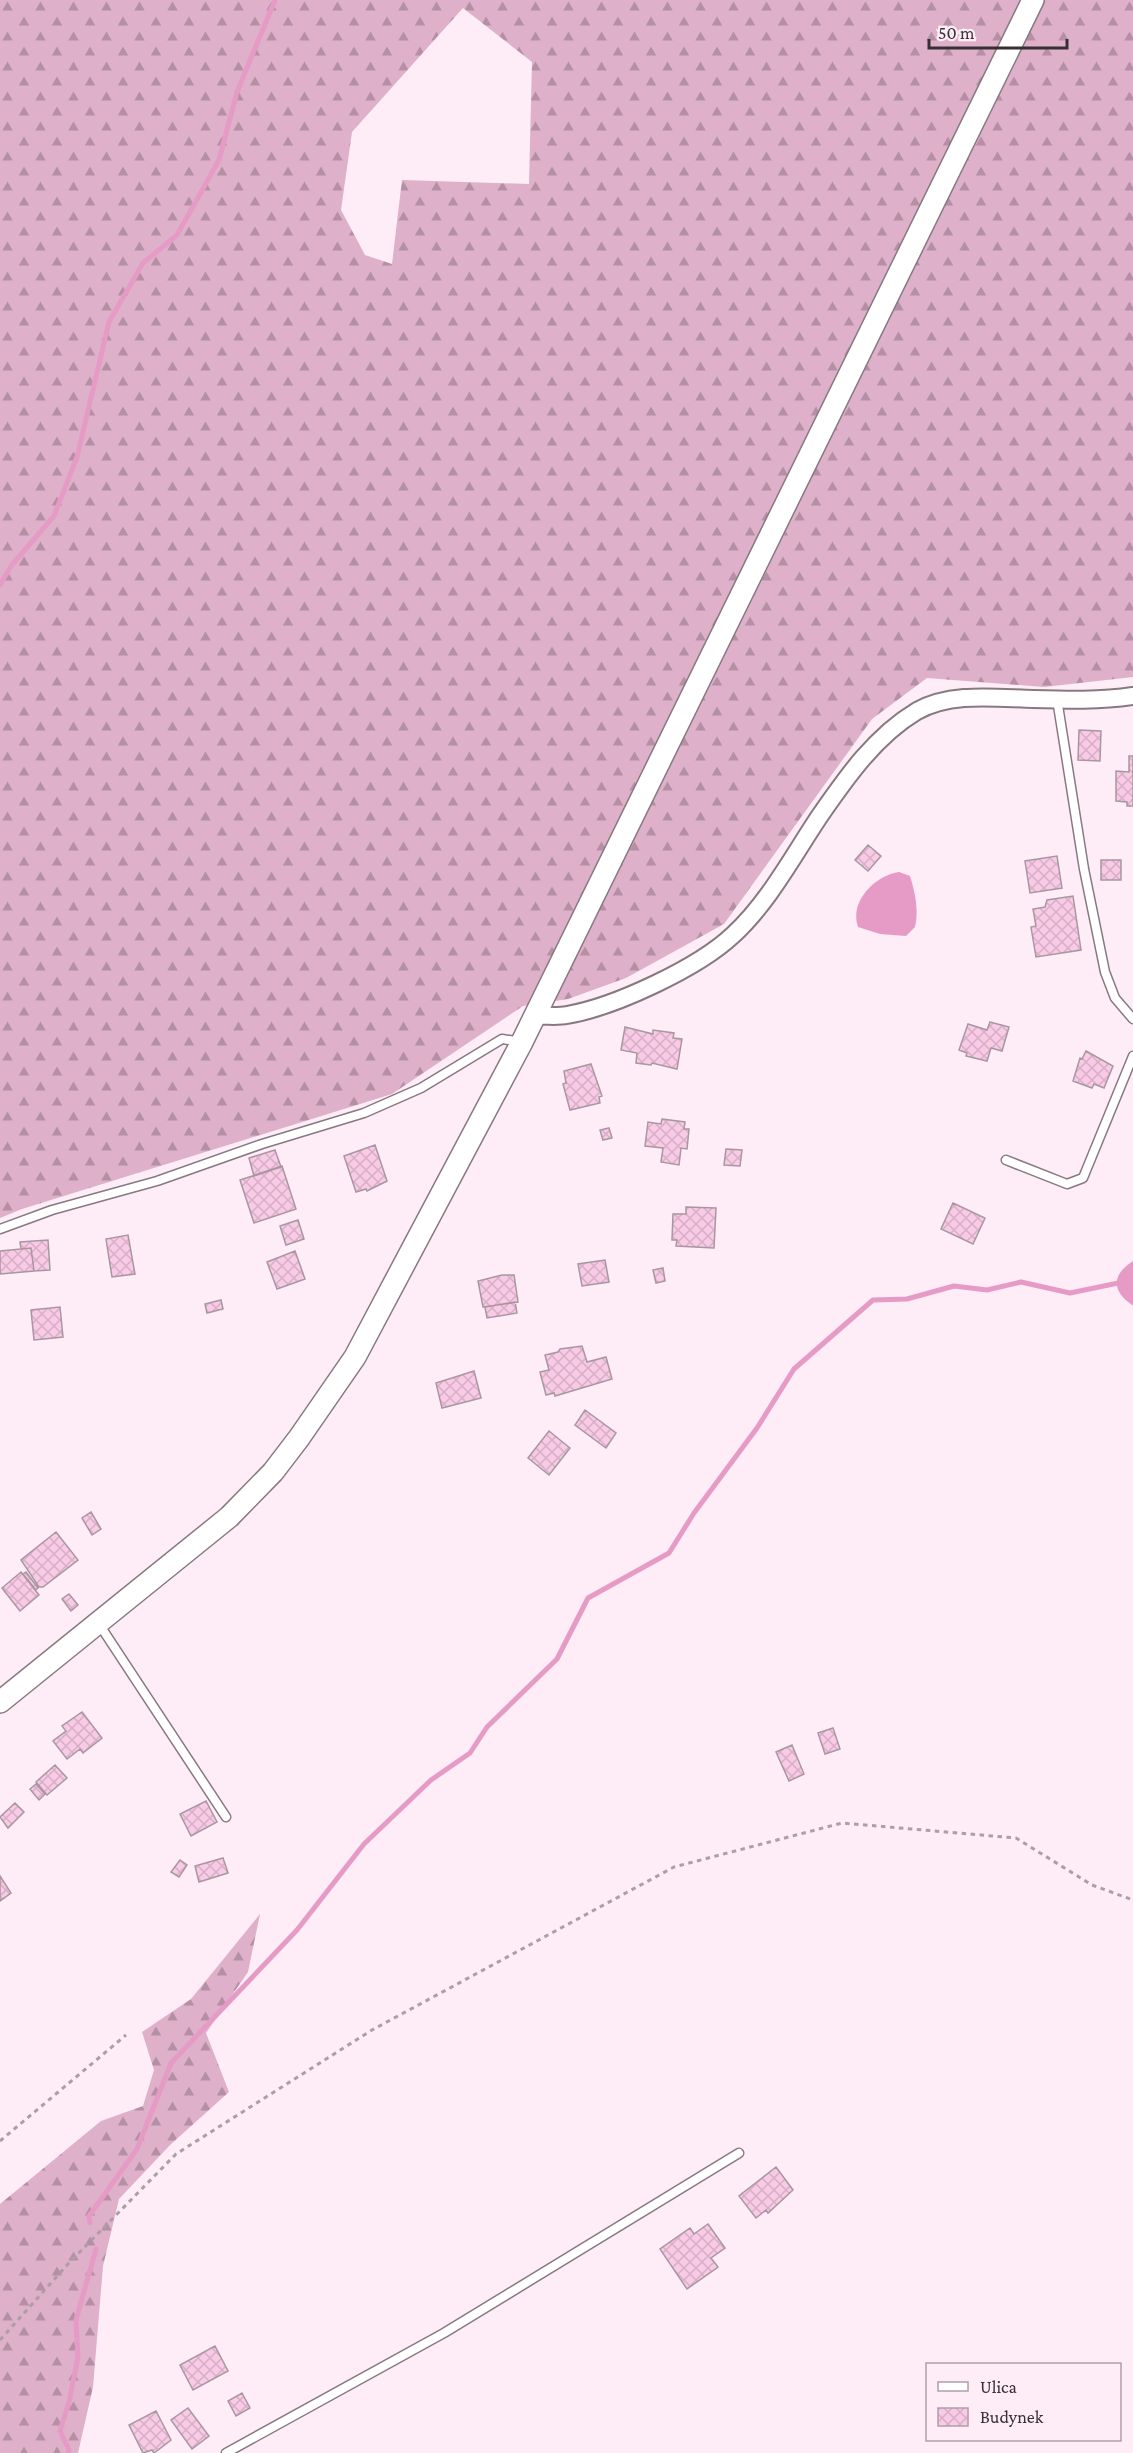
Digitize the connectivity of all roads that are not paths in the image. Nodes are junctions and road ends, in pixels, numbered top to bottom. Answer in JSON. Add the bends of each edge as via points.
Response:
{"nodes":[{"id":1,"x":1033,"y":0,"type":"edge"},
{"id":2,"x":1133,"y":696,"type":"edge"},
{"id":3,"x":1057,"y":699,"type":"junction"},
{"id":4,"x":535,"y":1016,"type":"junction"},
{"id":5,"x":1133,"y":1019,"type":"edge"},
{"id":6,"x":522,"y":1042,"type":"junction"},
{"id":7,"x":1133,"y":1056,"type":"edge"},
{"id":8,"x":1006,"y":1160,"type":"dead end"},
{"id":9,"x":0,"y":1229,"type":"edge"},
{"id":10,"x":98,"y":1623,"type":"junction"},
{"id":11,"x":0,"y":1702,"type":"edge"},
{"id":12,"x":226,"y":1817,"type":"dead end"},
{"id":13,"x":739,"y":2153,"type":"dead end"},
{"id":14,"x":226,"y":2453,"type":"edge"}],
"edges":[{"from":1,"to":4,"type":"street"},
{"from":2,"to":3,"type":"street"},
{"from":3,"to":4,"type":"street","via":[[940,701],[917,711],[890,731],[859,763],[734,935],[692,966],[634,993],[567,1015]]},
{"from":3,"to":5,"type":"lane","via":[[1105,972],[1115,998]]},
{"from":4,"to":6,"type":"street"},
{"from":6,"to":9,"type":"lane","via":[[502,1039],[421,1088],[364,1113]]},
{"from":6,"to":10,"type":"street","via":[[355,1356],[299,1438],[273,1472],[229,1517]]},
{"from":7,"to":8,"type":"lane","via":[[1083,1178],[1066,1184]]},
{"from":10,"to":11,"type":"street"},
{"from":10,"to":12,"type":"lane"},
{"from":13,"to":14,"type":"lane","via":[[444,2333]]}]}
